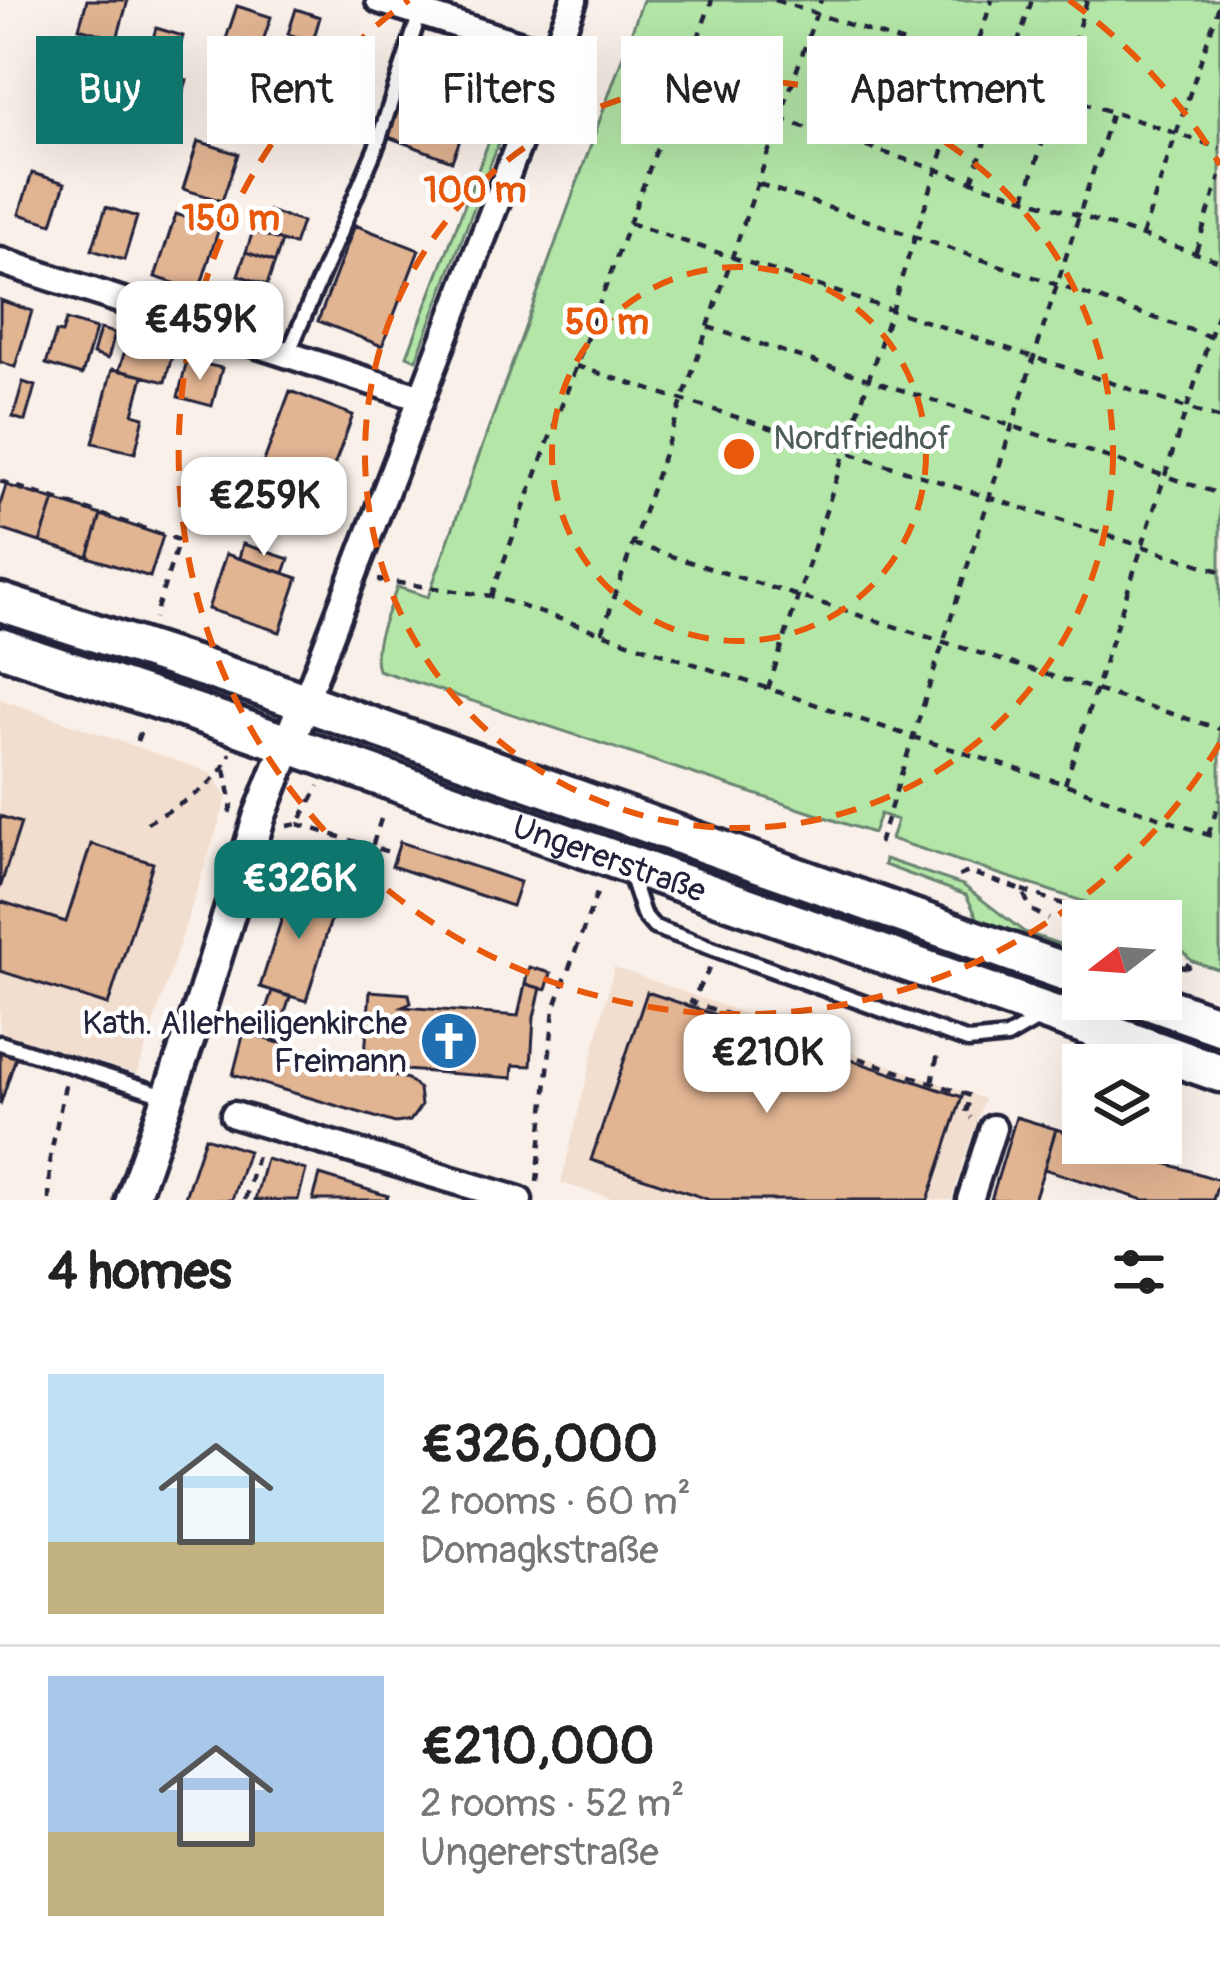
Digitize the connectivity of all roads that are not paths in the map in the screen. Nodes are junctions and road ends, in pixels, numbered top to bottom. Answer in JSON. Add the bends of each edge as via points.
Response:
{"nodes":[{"id":1,"x":379,"y":0,"type":"edge"},
{"id":2,"x":574,"y":0,"type":"edge"},
{"id":3,"x":420,"y":13,"type":"junction"},
{"id":4,"x":491,"y":36,"type":"edge"},
{"id":5,"x":560,"y":36,"type":"edge"},
{"id":6,"x":519,"y":144,"type":"edge"},
{"id":7,"x":0,"y":261,"type":"edge"},
{"id":8,"x":287,"y":355,"type":"junction"},
{"id":9,"x":421,"y":398,"type":"junction"},
{"id":10,"x":0,"y":602,"type":"edge"},
{"id":11,"x":0,"y":647,"type":"edge"},
{"id":12,"x":304,"y":704,"type":"junction"},
{"id":13,"x":289,"y":744,"type":"junction"},
{"id":14,"x":628,"y":864,"type":"junction"},
{"id":15,"x":1062,"y":971,"type":"edge"},
{"id":16,"x":1049,"y":1013,"type":"junction"},
{"id":17,"x":1182,"y":1013,"type":"edge"},
{"id":18,"x":1220,"y":1026,"type":"edge"},
{"id":19,"x":0,"y":1042,"type":"edge"},
{"id":20,"x":1220,"y":1073,"type":"edge"},
{"id":21,"x":167,"y":1096,"type":"junction"},
{"id":22,"x":234,"y":1115,"type":"dead end"},
{"id":23,"x":993,"y":1128,"type":"road end"},
{"id":24,"x":132,"y":1200,"type":"edge"},
{"id":25,"x":519,"y":1200,"type":"edge"},
{"id":26,"x":970,"y":1200,"type":"edge"}],
"edges":[{"from":1,"to":3,"type":"street"},
{"from":2,"to":5,"type":"street"},
{"from":3,"to":4,"type":"street"},
{"from":3,"to":8,"type":"lane","via":[[377,145]]},
{"from":6,"to":9,"type":"street"},
{"from":7,"to":8,"type":"street"},
{"from":8,"to":9,"type":"street"},
{"from":9,"to":12,"type":"street"},
{"from":10,"to":12,"type":"main road","name":"Ungererstraße"},
{"from":11,"to":13,"type":"main road","name":"Ungererstraße"},
{"from":12,"to":13,"type":"street"},
{"from":12,"to":15,"type":"main road","name":"Ungererstraße"},
{"from":13,"to":14,"type":"main road","name":"Ungererstraße"},
{"from":13,"to":21,"type":"street"},
{"from":14,"to":16,"type":"main road","name":"Ungererstraße"},
{"from":14,"to":16,"type":"lane","via":[[654,927],[968,1041],[1007,1037]]},
{"from":16,"to":20,"type":"main road","name":"Ungererstraße"},
{"from":17,"to":18,"type":"main road"},
{"from":19,"to":21,"type":"lane"},
{"from":21,"to":24,"type":"street"},
{"from":22,"to":25,"type":"street"},
{"from":23,"to":26,"type":"street"}]}
